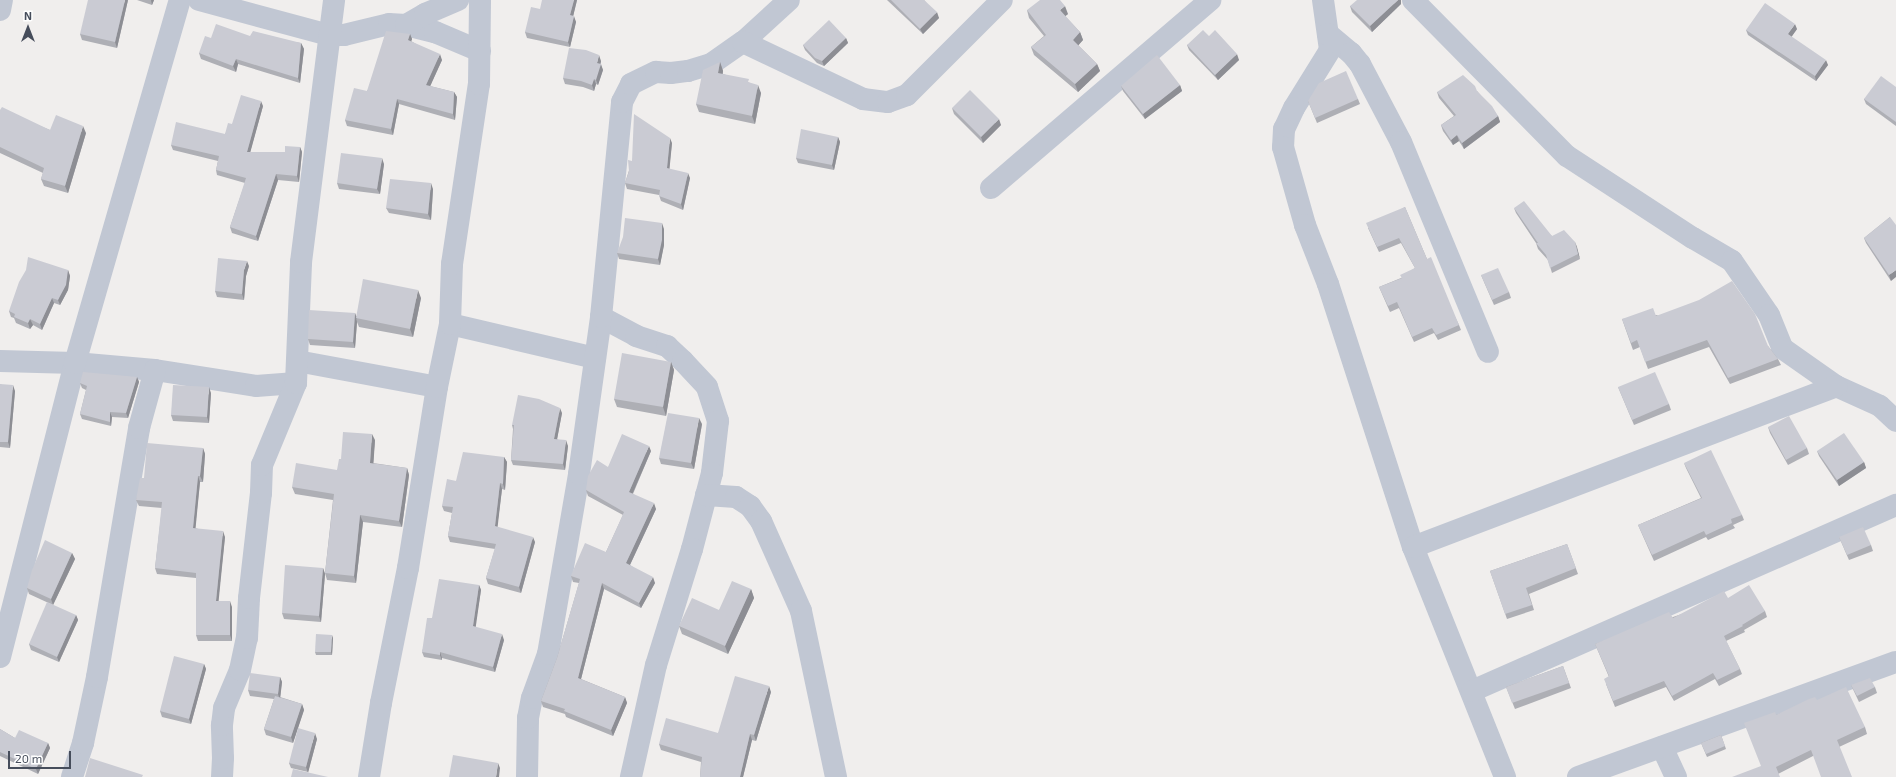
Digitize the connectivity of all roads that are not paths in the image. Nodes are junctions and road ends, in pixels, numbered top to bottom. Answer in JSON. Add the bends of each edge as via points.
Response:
{"nodes":[{"id":1,"x":2,"y":0,"type":"edge"},
{"id":2,"x":180,"y":0,"type":"edge"},
{"id":3,"x":200,"y":0,"type":"edge"},
{"id":4,"x":334,"y":0,"type":"edge"},
{"id":5,"x":458,"y":0,"type":"edge"},
{"id":6,"x":480,"y":0,"type":"edge"},
{"id":7,"x":789,"y":0,"type":"edge"},
{"id":8,"x":1002,"y":0,"type":"edge"},
{"id":9,"x":1210,"y":0,"type":"edge"},
{"id":10,"x":1323,"y":0,"type":"edge"},
{"id":11,"x":1413,"y":0,"type":"edge"},
{"id":12,"x":0,"y":10,"type":"edge"},
{"id":13,"x":406,"y":25,"type":"junction"},
{"id":14,"x":1328,"y":34,"type":"junction"},
{"id":15,"x":328,"y":35,"type":"junction"},
{"id":16,"x":743,"y":42,"type":"junction"},
{"id":17,"x":480,"y":51,"type":"junction"},
{"id":18,"x":991,"y":188,"type":"dead end"},
{"id":19,"x":601,"y":317,"type":"junction"},
{"id":20,"x":450,"y":324,"type":"junction"},
{"id":21,"x":1488,"y":352,"type":"dead end"},
{"id":22,"x":595,"y":358,"type":"junction"},
{"id":23,"x":0,"y":361,"type":"edge"},
{"id":24,"x":297,"y":361,"type":"junction"},
{"id":25,"x":74,"y":363,"type":"junction"},
{"id":26,"x":155,"y":370,"type":"junction"},
{"id":27,"x":296,"y":383,"type":"junction"},
{"id":28,"x":1836,"y":386,"type":"junction"},
{"id":29,"x":437,"y":387,"type":"junction"},
{"id":30,"x":1896,"y":421,"type":"edge"},
{"id":31,"x":706,"y":495,"type":"junction"},
{"id":32,"x":1896,"y":505,"type":"edge"},
{"id":33,"x":1413,"y":547,"type":"junction"},
{"id":34,"x":0,"y":657,"type":"edge"},
{"id":35,"x":1896,"y":662,"type":"edge"},
{"id":36,"x":1472,"y":691,"type":"junction"},
{"id":37,"x":1662,"y":747,"type":"junction"},
{"id":38,"x":72,"y":777,"type":"edge"},
{"id":39,"x":222,"y":777,"type":"edge"},
{"id":40,"x":369,"y":777,"type":"edge"},
{"id":41,"x":528,"y":777,"type":"edge"},
{"id":42,"x":630,"y":777,"type":"edge"},
{"id":43,"x":836,"y":777,"type":"edge"},
{"id":44,"x":1505,"y":777,"type":"edge"},
{"id":45,"x":1578,"y":777,"type":"edge"},
{"id":46,"x":1676,"y":777,"type":"edge"}],
"edges":[{"from":1,"to":12,"type":"street"},
{"from":2,"to":25,"type":"street"},
{"from":3,"to":15,"type":"street"},
{"from":4,"to":15,"type":"street"},
{"from":5,"to":13,"type":"street"},
{"from":6,"to":17,"type":"street"},
{"from":7,"to":16,"type":"street"},
{"from":8,"to":16,"type":"street","via":[[907,95],[888,102],[863,99]]},
{"from":9,"to":18,"type":"street"},
{"from":10,"to":14,"type":"street"},
{"from":11,"to":28,"type":"street","via":[[1567,156],[1692,238],[1732,261],[1768,315],[1782,348]]},
{"from":13,"to":15,"type":"street","via":[[389,24],[344,35]]},
{"from":13,"to":17,"type":"street","via":[[435,32]]},
{"from":14,"to":21,"type":"street","via":[[1352,53],[1360,64],[1397,136]]},
{"from":14,"to":33,"type":"street","via":[[1330,50],[1294,108],[1284,129],[1283,147],[1305,225],[1328,284]]},
{"from":15,"to":24,"type":"street","via":[[301,262]]},
{"from":16,"to":19,"type":"street","via":[[711,64],[688,71],[656,72],[631,84],[622,102]]},
{"from":17,"to":20,"type":"street","via":[[479,84],[452,264]]},
{"from":19,"to":22,"type":"street"},
{"from":19,"to":31,"type":"street","via":[[636,336],[667,346],[707,387],[718,421],[713,465]]},
{"from":20,"to":22,"type":"street"},
{"from":20,"to":29,"type":"street"},
{"from":22,"to":41,"type":"street","via":[[579,474],[548,654],[532,698],[528,718]]},
{"from":23,"to":25,"type":"street"},
{"from":24,"to":27,"type":"street"},
{"from":24,"to":29,"type":"street"},
{"from":25,"to":26,"type":"street"},
{"from":25,"to":34,"type":"street"},
{"from":26,"to":27,"type":"street","via":[[256,386]]},
{"from":26,"to":38,"type":"street","via":[[139,428],[97,677],[83,743]]},
{"from":27,"to":39,"type":"street","via":[[262,465],[247,638],[240,670],[224,708]]},
{"from":28,"to":30,"type":"street","via":[[1880,406]]},
{"from":28,"to":33,"type":"street"},
{"from":29,"to":40,"type":"street","via":[[408,568]]},
{"from":31,"to":42,"type":"street","via":[[656,665]]},
{"from":31,"to":43,"type":"street","via":[[736,497],[750,506],[761,521],[801,611]]},
{"from":32,"to":36,"type":"street"},
{"from":33,"to":36,"type":"street"},
{"from":35,"to":37,"type":"street"},
{"from":36,"to":44,"type":"street"},
{"from":37,"to":45,"type":"street"},
{"from":37,"to":46,"type":"street"}]}
